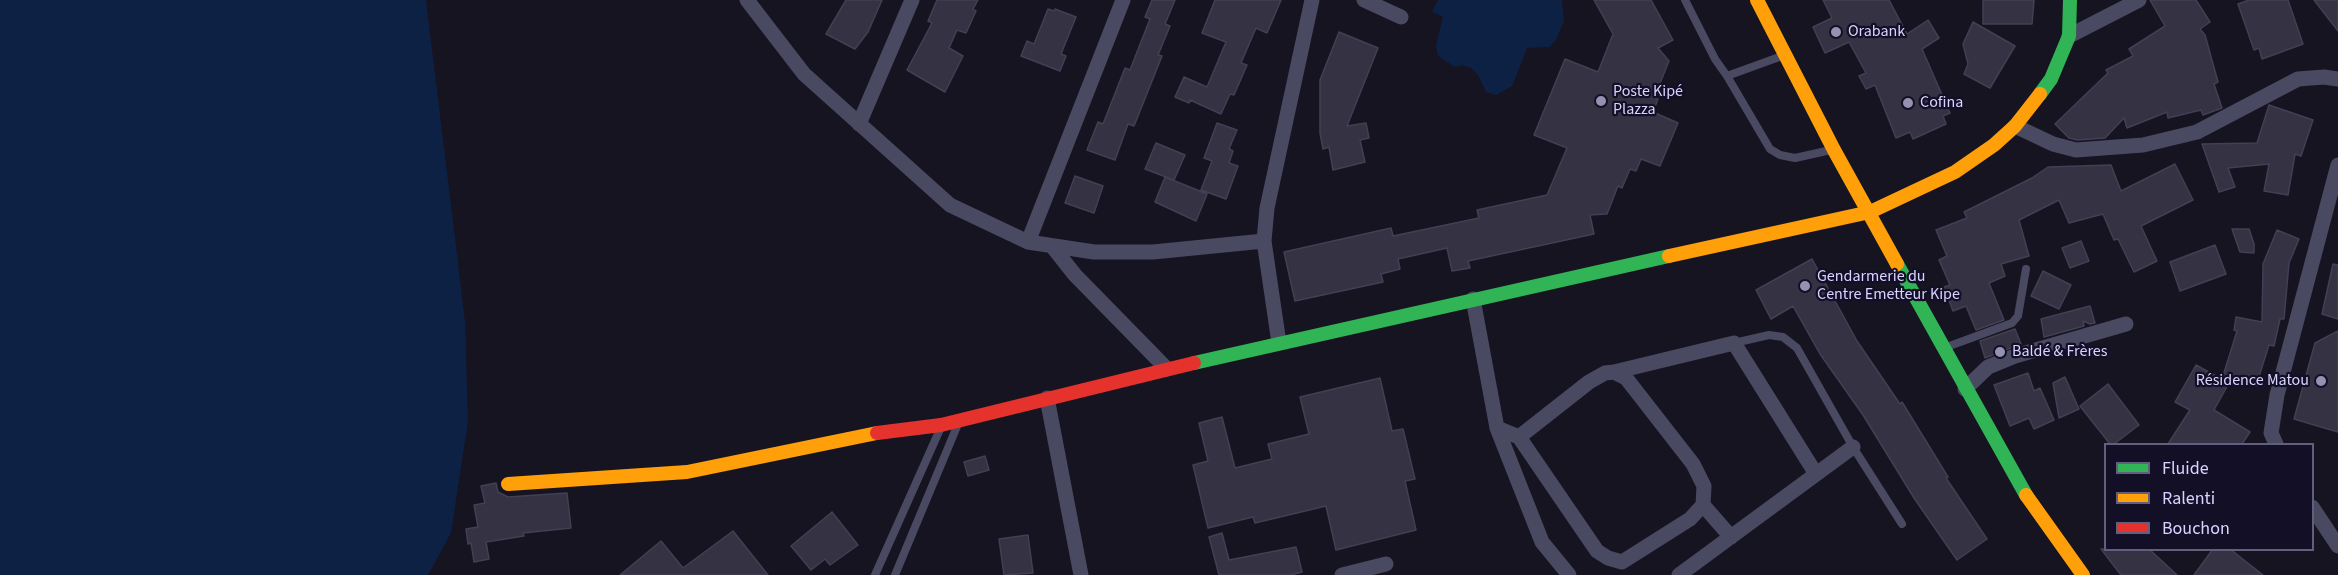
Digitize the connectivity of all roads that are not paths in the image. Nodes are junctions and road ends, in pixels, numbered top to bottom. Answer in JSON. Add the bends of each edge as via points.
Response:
{"nodes":[{"id":1,"x":747,"y":0,"type":"edge"},
{"id":2,"x":912,"y":0,"type":"edge"},
{"id":3,"x":1123,"y":0,"type":"edge"},
{"id":4,"x":1312,"y":0,"type":"edge"},
{"id":5,"x":1364,"y":0,"type":"edge"},
{"id":6,"x":1685,"y":0,"type":"edge"},
{"id":7,"x":1757,"y":0,"type":"edge"},
{"id":8,"x":2070,"y":0,"type":"edge"},
{"id":9,"x":2139,"y":0,"type":"edge"},
{"id":10,"x":1401,"y":18,"type":"dead end"},
{"id":11,"x":2069,"y":36,"type":"junction"},
{"id":12,"x":1786,"y":55,"type":"junction"},
{"id":13,"x":1727,"y":76,"type":"junction"},
{"id":14,"x":2338,"y":79,"type":"edge"},
{"id":15,"x":859,"y":124,"type":"junction"},
{"id":16,"x":2015,"y":126,"type":"junction"},
{"id":17,"x":1834,"y":150,"type":"junction"},
{"id":18,"x":2338,"y":165,"type":"edge"},
{"id":19,"x":2333,"y":204,"type":"edge"},
{"id":20,"x":1869,"y":212,"type":"junction"},
{"id":21,"x":1264,"y":241,"type":"junction"},
{"id":22,"x":1028,"y":242,"type":"junction"},
{"id":23,"x":1052,"y":246,"type":"junction"},
{"id":24,"x":2026,"y":269,"type":"dead end"},
{"id":25,"x":1473,"y":299,"type":"junction"},
{"id":26,"x":2126,"y":324,"type":"dead end"},
{"id":27,"x":1279,"y":344,"type":"junction"},
{"id":28,"x":1734,"y":344,"type":"junction"},
{"id":29,"x":1943,"y":349,"type":"junction"},
{"id":30,"x":1167,"y":369,"type":"junction"},
{"id":31,"x":1614,"y":372,"type":"junction"},
{"id":32,"x":1965,"y":389,"type":"junction"},
{"id":33,"x":1047,"y":398,"type":"junction"},
{"id":34,"x":959,"y":420,"type":"junction"},
{"id":35,"x":941,"y":425,"type":"junction"},
{"id":36,"x":1497,"y":428,"type":"junction"},
{"id":37,"x":1519,"y":437,"type":"junction"},
{"id":38,"x":2276,"y":443,"type":"edge"},
{"id":39,"x":1853,"y":447,"type":"junction"},
{"id":40,"x":1816,"y":474,"type":"junction"},
{"id":41,"x":508,"y":484,"type":"dead end"},
{"id":42,"x":1702,"y":505,"type":"junction"},
{"id":43,"x":2314,"y":509,"type":"edge"},
{"id":44,"x":1902,"y":524,"type":"dead end"},
{"id":45,"x":1731,"y":537,"type":"junction"},
{"id":46,"x":2338,"y":546,"type":"edge"},
{"id":47,"x":1386,"y":564,"type":"dead end"},
{"id":48,"x":875,"y":575,"type":"edge"},
{"id":49,"x":895,"y":575,"type":"edge"},
{"id":50,"x":1081,"y":575,"type":"edge"},
{"id":51,"x":1342,"y":575,"type":"edge"},
{"id":52,"x":1569,"y":575,"type":"edge"},
{"id":53,"x":1679,"y":575,"type":"edge"},
{"id":54,"x":2083,"y":575,"type":"edge"}],
"edges":[{"from":1,"to":15,"type":"street","via":[[804,74]]},
{"from":2,"to":15,"type":"street"},
{"from":3,"to":22,"type":"street"},
{"from":4,"to":21,"type":"street","via":[[1267,208]]},
{"from":5,"to":10,"type":"street"},
{"from":6,"to":13,"type":"lane"},
{"from":7,"to":12,"type":"street"},
{"from":8,"to":11,"type":"street"},
{"from":9,"to":11,"type":"street"},
{"from":11,"to":16,"type":"street","via":[[2051,80]]},
{"from":12,"to":13,"type":"lane"},
{"from":12,"to":17,"type":"street"},
{"from":13,"to":17,"type":"lane","via":[[1770,149],[1795,158]]},
{"from":14,"to":16,"type":"street","via":[[2298,79],[2197,132],[2144,145],[2076,150]]},
{"from":15,"to":22,"type":"street","via":[[950,206]]},
{"from":16,"to":20,"type":"street","via":[[1955,172]]},
{"from":17,"to":20,"type":"street"},
{"from":18,"to":19,"type":"street"},
{"from":19,"to":38,"type":"street","via":[[2277,395],[2271,433]]},
{"from":20,"to":25,"type":"street"},
{"from":20,"to":29,"type":"street"},
{"from":21,"to":23,"type":"street","via":[[1153,252],[1094,252]]},
{"from":21,"to":27,"type":"street"},
{"from":22,"to":23,"type":"street"},
{"from":23,"to":30,"type":"street","via":[[1075,275]]},
{"from":24,"to":29,"type":"lane","via":[[2018,316],[2012,323]]},
{"from":25,"to":27,"type":"street"},
{"from":25,"to":36,"type":"street"},
{"from":26,"to":32,"type":"street","via":[[1988,367]]},
{"from":27,"to":30,"type":"street"},
{"from":28,"to":31,"type":"street"},
{"from":28,"to":39,"type":"lane","via":[[1769,335],[1783,337],[1797,348]]},
{"from":28,"to":40,"type":"street"},
{"from":29,"to":32,"type":"street"},
{"from":30,"to":33,"type":"street"},
{"from":31,"to":37,"type":"street","via":[[1589,382]]},
{"from":31,"to":42,"type":"street","via":[[1626,378],[1693,464],[1704,486]]},
{"from":32,"to":54,"type":"street","via":[[2032,505]]},
{"from":33,"to":34,"type":"street"},
{"from":33,"to":50,"type":"street"},
{"from":34,"to":35,"type":"street"},
{"from":34,"to":49,"type":"lane"},
{"from":35,"to":41,"type":"street","via":[[894,430],[687,472]]},
{"from":35,"to":48,"type":"lane"},
{"from":36,"to":37,"type":"street"},
{"from":36,"to":52,"type":"street","via":[[1542,542]]},
{"from":37,"to":42,"type":"street","via":[[1597,551],[1608,558],[1622,562],[1690,519]]},
{"from":39,"to":40,"type":"street"},
{"from":39,"to":44,"type":"lane"},
{"from":40,"to":45,"type":"street"},
{"from":42,"to":45,"type":"street"},
{"from":43,"to":46,"type":"street"},
{"from":45,"to":53,"type":"street"},
{"from":47,"to":51,"type":"street"}]}
